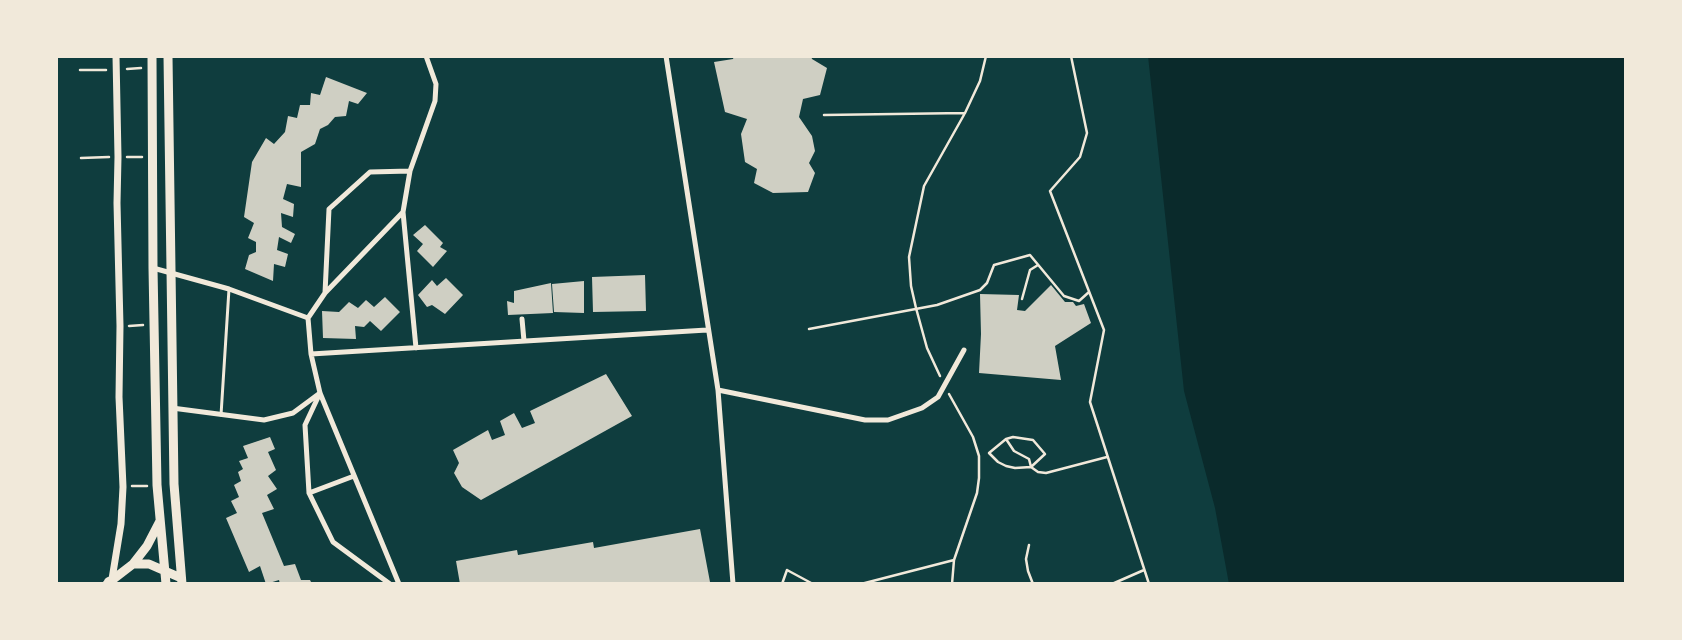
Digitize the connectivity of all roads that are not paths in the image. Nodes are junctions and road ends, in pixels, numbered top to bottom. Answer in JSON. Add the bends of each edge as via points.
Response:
{"nodes":[{"id":1,"x":116,"y":56,"type":"edge"},
{"id":2,"x":152,"y":56,"type":"edge"},
{"id":3,"x":168,"y":56,"type":"edge"},
{"id":4,"x":426,"y":56,"type":"edge"},
{"id":5,"x":666,"y":56,"type":"edge"},
{"id":6,"x":410,"y":171,"type":"junction"},
{"id":7,"x":402,"y":212,"type":"junction"},
{"id":8,"x":153,"y":268,"type":"junction"},
{"id":9,"x":170,"y":272,"type":"junction"},
{"id":10,"x":229,"y":289,"type":"junction"},
{"id":11,"x":325,"y":293,"type":"junction"},
{"id":12,"x":308,"y":318,"type":"junction"},
{"id":13,"x":522,"y":319,"type":"dead end"},
{"id":14,"x":708,"y":330,"type":"junction"},
{"id":15,"x":524,"y":341,"type":"junction"},
{"id":16,"x":416,"y":348,"type":"junction"},
{"id":17,"x":964,"y":350,"type":"dead end"},
{"id":18,"x":311,"y":354,"type":"junction"},
{"id":19,"x":718,"y":390,"type":"junction"},
{"id":20,"x":320,"y":393,"type":"junction"},
{"id":21,"x":172,"y":408,"type":"junction"},
{"id":22,"x":221,"y":415,"type":"junction"},
{"id":23,"x":354,"y":476,"type":"junction"},
{"id":24,"x":309,"y":493,"type":"junction"},
{"id":25,"x":160,"y":520,"type":"junction"},
{"id":26,"x":133,"y":564,"type":"junction"},
{"id":27,"x":164,"y":570,"type":"junction"},
{"id":28,"x":181,"y":581,"type":"edge"},
{"id":29,"x":108,"y":582,"type":"edge"},
{"id":30,"x":166,"y":584,"type":"edge"},
{"id":31,"x":390,"y":584,"type":"edge"},
{"id":32,"x":399,"y":584,"type":"edge"},
{"id":33,"x":733,"y":584,"type":"edge"}],
"edges":[{"from":1,"to":29,"type":"street","via":[[119,397],[123,487],[121,524]]},
{"from":2,"to":8,"type":"main road"},
{"from":3,"to":9,"type":"main road"},
{"from":4,"to":6,"type":"street","via":[[436,84],[435,101]]},
{"from":5,"to":14,"type":"street"},
{"from":6,"to":7,"type":"street"},
{"from":6,"to":11,"type":"street","via":[[370,172],[329,209]]},
{"from":7,"to":11,"type":"street"},
{"from":7,"to":16,"type":"street"},
{"from":8,"to":9,"type":"street"},
{"from":8,"to":25,"type":"main road"},
{"from":9,"to":10,"type":"street"},
{"from":9,"to":21,"type":"main road"},
{"from":10,"to":12,"type":"street"},
{"from":10,"to":22,"type":"lane"},
{"from":11,"to":12,"type":"street"},
{"from":12,"to":18,"type":"street"},
{"from":13,"to":15,"type":"street"},
{"from":14,"to":15,"type":"street"},
{"from":14,"to":19,"type":"street"},
{"from":15,"to":16,"type":"street"},
{"from":16,"to":18,"type":"street"},
{"from":17,"to":19,"type":"street","via":[[938,398],[922,408],[888,420],[865,420]]},
{"from":18,"to":20,"type":"street"},
{"from":19,"to":33,"type":"street"},
{"from":20,"to":22,"type":"street","via":[[293,414],[264,420]]},
{"from":20,"to":23,"type":"street"},
{"from":20,"to":24,"type":"street","via":[[305,425]]},
{"from":21,"to":22,"type":"street"},
{"from":21,"to":28,"type":"main road"},
{"from":23,"to":24,"type":"street"},
{"from":23,"to":32,"type":"street"},
{"from":24,"to":31,"type":"street","via":[[333,542]]},
{"from":25,"to":26,"type":"main road","via":[[147,546]]},
{"from":25,"to":27,"type":"main road"},
{"from":26,"to":27,"type":"main road","via":[[149,564]]},
{"from":26,"to":29,"type":"main road"},
{"from":27,"to":28,"type":"main road"},
{"from":27,"to":30,"type":"main road"}]}
